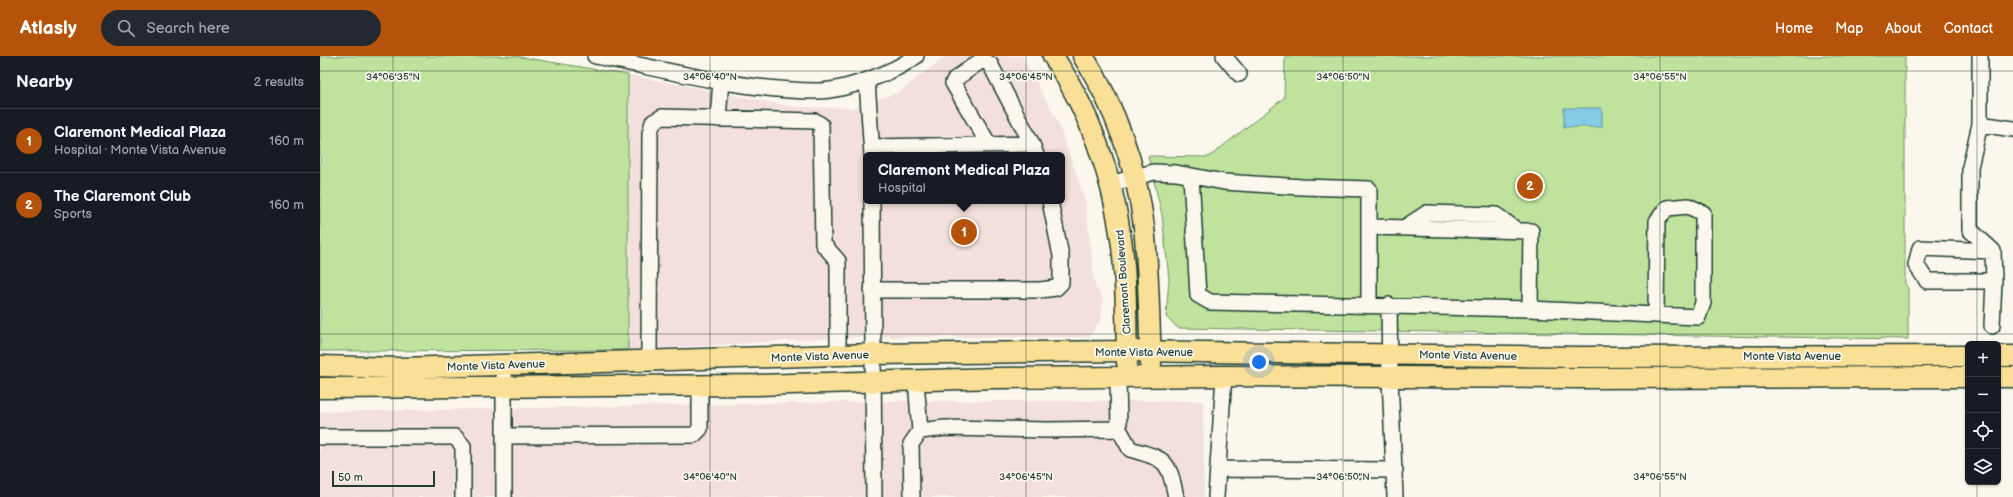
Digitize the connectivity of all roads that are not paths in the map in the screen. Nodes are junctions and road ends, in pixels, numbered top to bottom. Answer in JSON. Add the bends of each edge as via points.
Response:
{"nodes":[{"id":1,"x":595,"y":56,"type":"edge"},
{"id":2,"x":916,"y":56,"type":"edge"},
{"id":3,"x":1053,"y":56,"type":"edge"},
{"id":4,"x":1083,"y":56,"type":"edge"},
{"id":5,"x":1224,"y":56,"type":"edge"},
{"id":6,"x":1980,"y":56,"type":"edge"},
{"id":7,"x":619,"y":58,"type":"edge"},
{"id":8,"x":665,"y":62,"type":"edge"},
{"id":9,"x":1239,"y":74,"type":"dead end"},
{"id":10,"x":721,"y":80,"type":"junction"},
{"id":11,"x":867,"y":81,"type":"junction"},
{"id":12,"x":718,"y":119,"type":"junction"},
{"id":13,"x":1980,"y":124,"type":"junction"},
{"id":14,"x":2013,"y":129,"type":"edge"},
{"id":15,"x":990,"y":145,"type":"junction"},
{"id":16,"x":951,"y":150,"type":"edge"},
{"id":17,"x":1034,"y":150,"type":"edge"},
{"id":18,"x":872,"y":151,"type":"edge"},
{"id":19,"x":1191,"y":176,"type":"junction"},
{"id":20,"x":1135,"y":177,"type":"junction"},
{"id":21,"x":1110,"y":184,"type":"junction"},
{"id":22,"x":872,"y":204,"type":"edge"},
{"id":23,"x":1051,"y":204,"type":"edge"},
{"id":24,"x":1465,"y":214,"type":"junction"},
{"id":25,"x":1369,"y":227,"type":"junction"},
{"id":26,"x":1404,"y":228,"type":"junction"},
{"id":27,"x":1465,"y":229,"type":"junction"},
{"id":28,"x":1518,"y":231,"type":"junction"},
{"id":29,"x":1993,"y":251,"type":"junction"},
{"id":30,"x":1994,"y":281,"type":"junction"},
{"id":31,"x":872,"y":290,"type":"junction"},
{"id":32,"x":1369,"y":304,"type":"junction"},
{"id":33,"x":1389,"y":305,"type":"junction"},
{"id":34,"x":1530,"y":308,"type":"junction"},
{"id":35,"x":1656,"y":315,"type":"junction"},
{"id":36,"x":1992,"y":326,"type":"dead end"},
{"id":37,"x":1127,"y":351,"type":"junction"},
{"id":38,"x":1150,"y":352,"type":"junction"},
{"id":39,"x":873,"y":354,"type":"junction"},
{"id":40,"x":1390,"y":354,"type":"junction"},
{"id":41,"x":838,"y":355,"type":"junction"},
{"id":42,"x":1965,"y":356,"type":"edge"},
{"id":43,"x":2001,"y":356,"type":"edge"},
{"id":44,"x":2013,"y":356,"type":"edge"},
{"id":45,"x":649,"y":361,"type":"junction"},
{"id":46,"x":504,"y":365,"type":"junction"},
{"id":47,"x":320,"y":366,"type":"edge"},
{"id":48,"x":1224,"y":376,"type":"junction"},
{"id":49,"x":1123,"y":377,"type":"junction"},
{"id":50,"x":1390,"y":377,"type":"junction"},
{"id":51,"x":1965,"y":377,"type":"edge"},
{"id":52,"x":2001,"y":377,"type":"edge"},
{"id":53,"x":2013,"y":377,"type":"edge"},
{"id":54,"x":1151,"y":378,"type":"junction"},
{"id":55,"x":916,"y":381,"type":"junction"},
{"id":56,"x":874,"y":382,"type":"junction"},
{"id":57,"x":700,"y":385,"type":"junction"},
{"id":58,"x":504,"y":387,"type":"junction"},
{"id":59,"x":320,"y":388,"type":"edge"},
{"id":60,"x":1119,"y":429,"type":"junction"},
{"id":61,"x":920,"y":432,"type":"junction"},
{"id":62,"x":504,"y":436,"type":"junction"},
{"id":63,"x":320,"y":437,"type":"edge"},
{"id":64,"x":1218,"y":469,"type":"junction"},
{"id":65,"x":1395,"y":470,"type":"junction"},
{"id":66,"x":463,"y":497,"type":"edge"},
{"id":67,"x":504,"y":497,"type":"edge"},
{"id":68,"x":874,"y":497,"type":"edge"},
{"id":69,"x":912,"y":497,"type":"edge"},
{"id":70,"x":1176,"y":497,"type":"edge"},
{"id":71,"x":1216,"y":497,"type":"edge"},
{"id":72,"x":1395,"y":497,"type":"edge"}],
"edges":[{"from":1,"to":7,"type":"street"},
{"from":2,"to":11,"type":"street"},
{"from":3,"to":21,"type":"main road","name":"Claremont Boulevard","via":[[1068,78],[1094,133]]},
{"from":4,"to":20,"type":"main road","via":[[1118,125]]},
{"from":5,"to":9,"type":"street"},
{"from":6,"to":13,"type":"street"},
{"from":7,"to":8,"type":"street"},
{"from":8,"to":10,"type":"street"},
{"from":10,"to":11,"type":"street","via":[[770,88],[819,91]]},
{"from":10,"to":12,"type":"street"},
{"from":11,"to":18,"type":"street"},
{"from":12,"to":41,"type":"street","via":[[815,121],[821,125],[823,244],[838,261]]},
{"from":12,"to":45,"type":"street","via":[[662,117],[653,122],[650,133]]},
{"from":13,"to":14,"type":"street"},
{"from":13,"to":29,"type":"street","via":[[1970,167],[1970,230]]},
{"from":15,"to":16,"type":"street"},
{"from":15,"to":17,"type":"street"},
{"from":15,"to":17,"type":"street","via":[[953,84],[955,79],[982,60],[990,64]]},
{"from":16,"to":18,"type":"street"},
{"from":19,"to":20,"type":"street","via":[[1154,172]]},
{"from":19,"to":25,"type":"street","via":[[1224,182],[1369,189]]},
{"from":19,"to":32,"type":"street","via":[[1198,295],[1210,302]]},
{"from":20,"to":21,"type":"street"},
{"from":20,"to":38,"type":"main road","via":[[1144,226]]},
{"from":21,"to":37,"type":"main road","name":"Claremont Boulevard","via":[[1122,239]]},
{"from":22,"to":31,"type":"street"},
{"from":23,"to":31,"type":"street","via":[[1061,256],[1061,283],[1056,288]]},
{"from":24,"to":26,"type":"street","via":[[1426,213]]},
{"from":24,"to":27,"type":"street"},
{"from":24,"to":28,"type":"street","via":[[1496,215]]},
{"from":25,"to":26,"type":"street"},
{"from":25,"to":32,"type":"street"},
{"from":26,"to":27,"type":"street"},
{"from":27,"to":28,"type":"street"},
{"from":28,"to":34,"type":"street","via":[[1531,231]]},
{"from":29,"to":30,"type":"street"},
{"from":29,"to":30,"type":"street","via":[[1920,248],[1916,265],[1927,281]]},
{"from":30,"to":36,"type":"street"},
{"from":31,"to":39,"type":"street"},
{"from":32,"to":33,"type":"street"},
{"from":33,"to":34,"type":"street"},
{"from":33,"to":40,"type":"street"},
{"from":34,"to":35,"type":"street"},
{"from":35,"to":35,"type":"street","via":[[1698,317],[1703,303],[1703,213],[1688,206],[1666,208],[1657,221]]},
{"from":37,"to":38,"type":"main road","name":"Monte Vista Avenue"},
{"from":37,"to":39,"type":"main road","name":"Monte Vista Avenue"},
{"from":37,"to":49,"type":"main road","name":"Claremont Boulevard"},
{"from":38,"to":40,"type":"main road","name":"Monte Vista Avenue"},
{"from":38,"to":54,"type":"main road"},
{"from":39,"to":41,"type":"main road","name":"Monte Vista Avenue"},
{"from":39,"to":56,"type":"street"},
{"from":40,"to":42,"type":"main road","name":"Monte Vista Avenue","via":[[1580,357]]},
{"from":40,"to":50,"type":"street"},
{"from":41,"to":45,"type":"main road","name":"Monte Vista Avenue"},
{"from":43,"to":44,"type":"main road"},
{"from":45,"to":46,"type":"main road","name":"Monte Vista Avenue"},
{"from":46,"to":47,"type":"main road","name":"Monte Vista Avenue","via":[[401,368]]},
{"from":46,"to":58,"type":"street"},
{"from":48,"to":50,"type":"main road","name":"Monte Vista Avenue"},
{"from":48,"to":54,"type":"main road","name":"Monte Vista Avenue"},
{"from":48,"to":64,"type":"street"},
{"from":49,"to":54,"type":"main road","name":"Monte Vista Avenue"},
{"from":49,"to":55,"type":"main road","name":"Monte Vista Avenue"},
{"from":49,"to":60,"type":"street"},
{"from":50,"to":51,"type":"main road","name":"Monte Vista Avenue"},
{"from":50,"to":65,"type":"street"},
{"from":52,"to":53,"type":"main road"},
{"from":55,"to":56,"type":"main road","name":"Monte Vista Avenue"},
{"from":55,"to":61,"type":"street"},
{"from":56,"to":57,"type":"main road","name":"Monte Vista Avenue"},
{"from":56,"to":68,"type":"street"},
{"from":57,"to":58,"type":"main road","name":"Monte Vista Avenue"},
{"from":57,"to":62,"type":"street","via":[[700,429],[694,435]]},
{"from":58,"to":59,"type":"main road","name":"Monte Vista Avenue"},
{"from":58,"to":62,"type":"street"},
{"from":60,"to":61,"type":"street","via":[[945,428]]},
{"from":60,"to":70,"type":"street","via":[[1130,449],[1159,457],[1170,470]]},
{"from":61,"to":69,"type":"street","via":[[911,444]]},
{"from":62,"to":67,"type":"street"},
{"from":63,"to":66,"type":"street","via":[[455,437],[463,446]]},
{"from":64,"to":65,"type":"street"},
{"from":64,"to":71,"type":"street"},
{"from":65,"to":72,"type":"street"}]}
